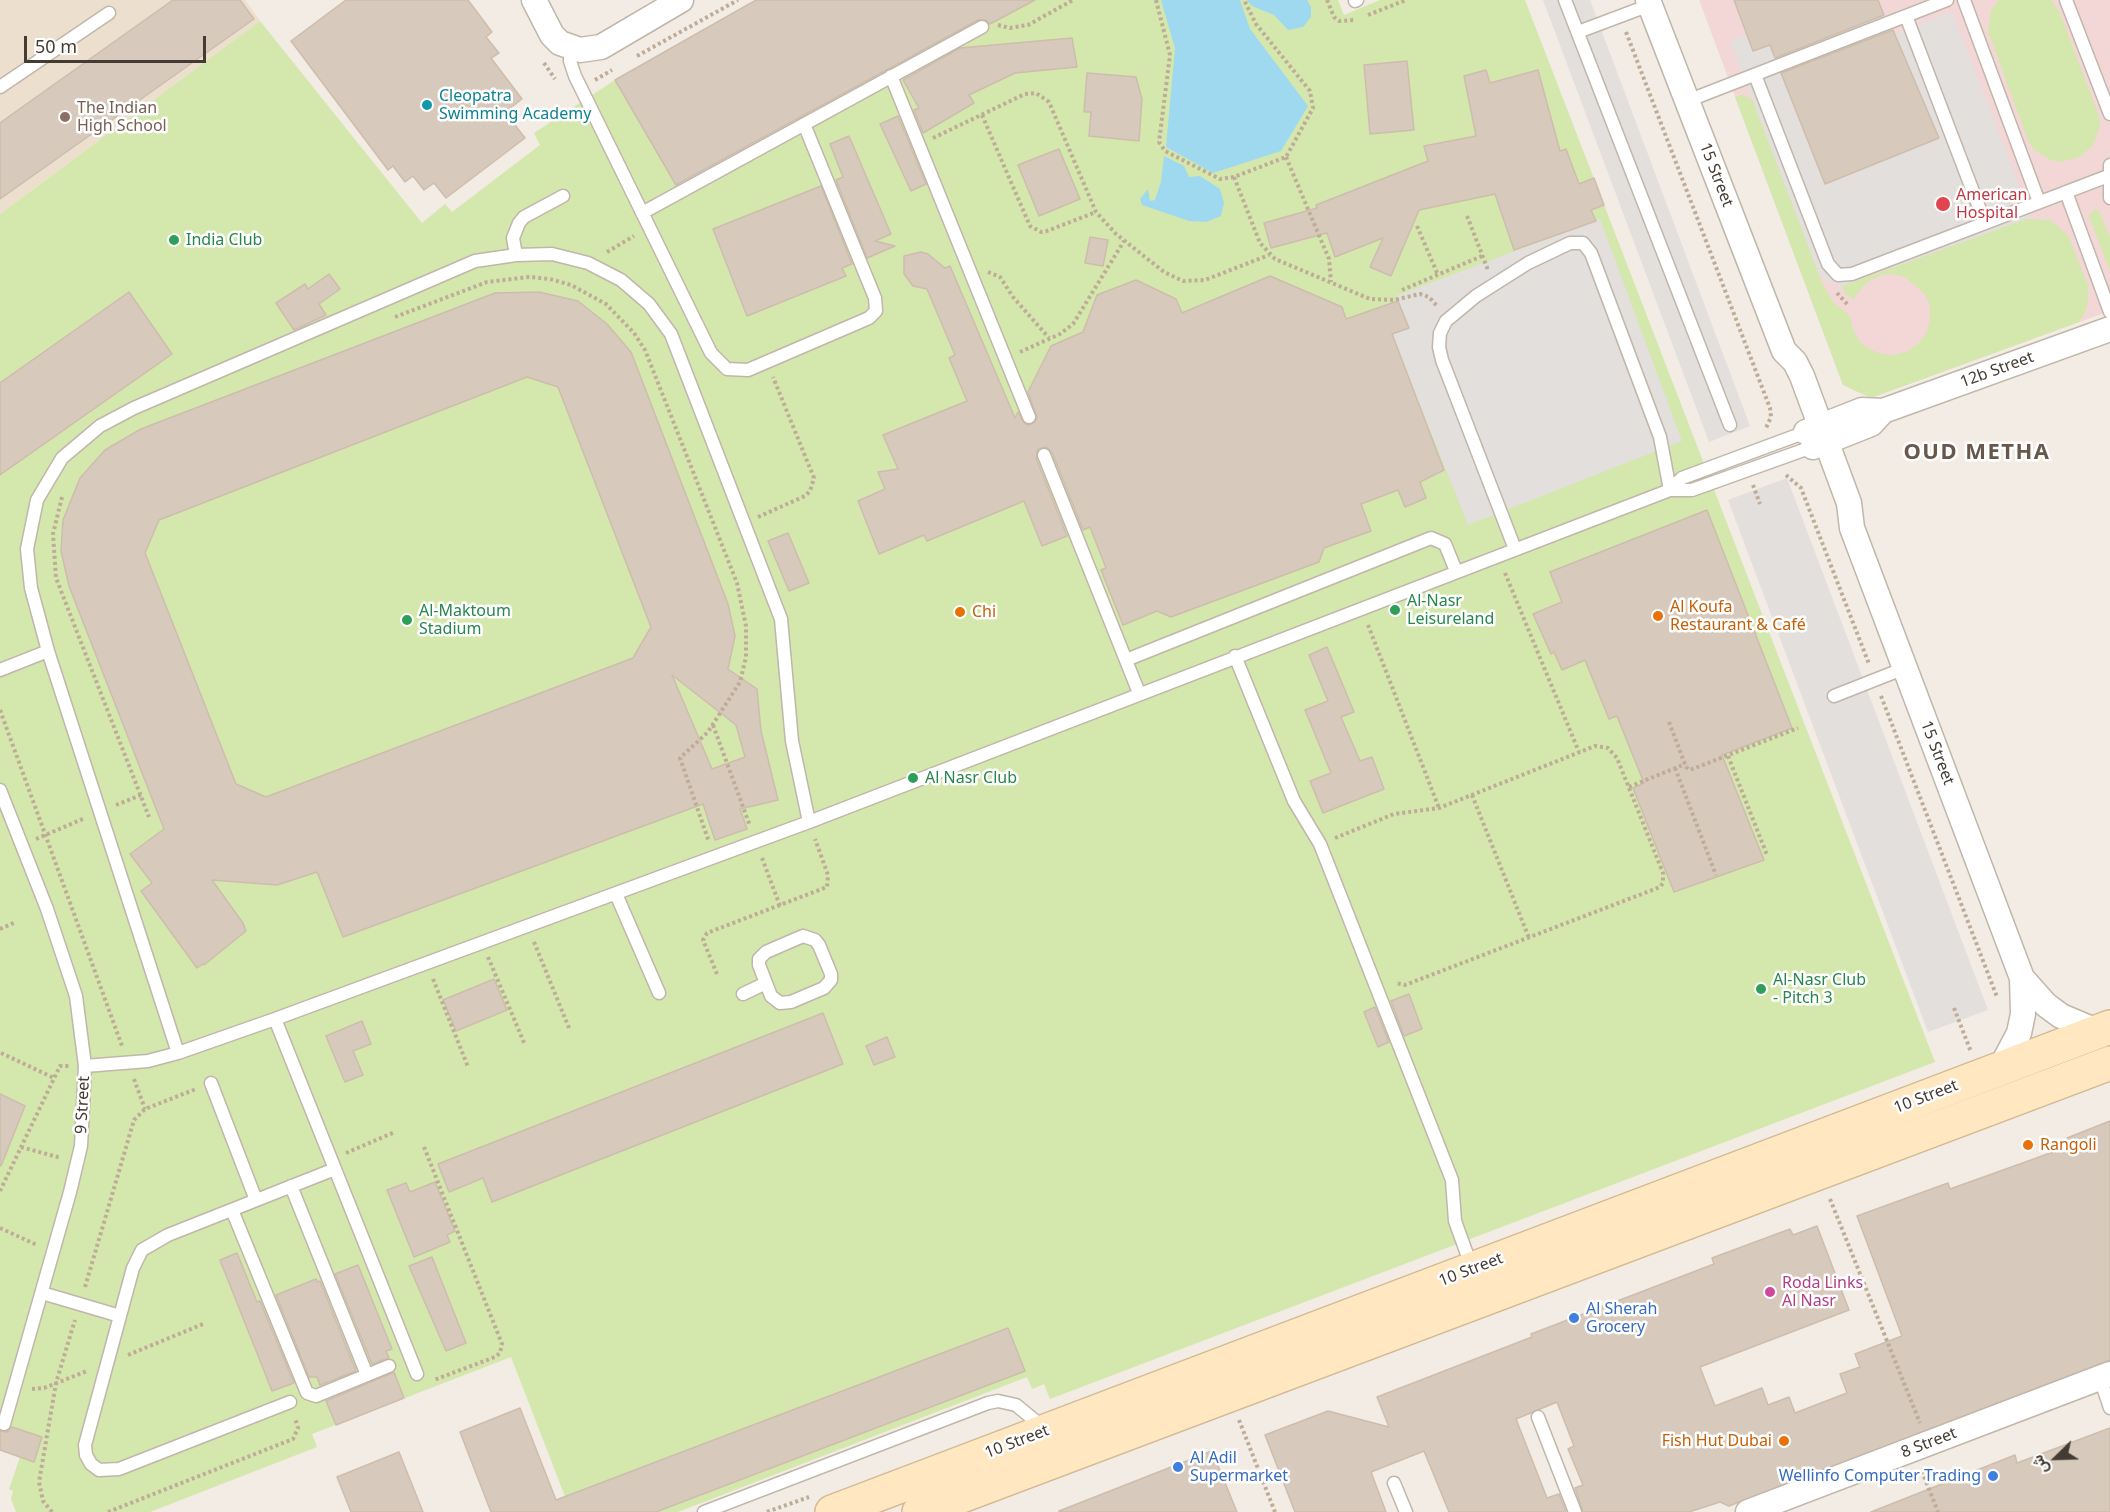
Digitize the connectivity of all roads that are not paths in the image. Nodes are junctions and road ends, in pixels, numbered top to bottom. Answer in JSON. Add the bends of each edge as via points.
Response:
{"nodes":[{"id":1,"x":681,"y":0,"type":"edge"},
{"id":2,"x":1565,"y":0,"type":"edge"},
{"id":3,"x":1947,"y":0,"type":"edge"},
{"id":4,"x":1964,"y":0,"type":"edge"},
{"id":5,"x":2066,"y":0,"type":"edge"},
{"id":6,"x":1649,"y":3,"type":"edge"},
{"id":7,"x":538,"y":6,"type":"edge"},
{"id":8,"x":109,"y":13,"type":"dead end"},
{"id":9,"x":1906,"y":16,"type":"junction"},
{"id":10,"x":982,"y":27,"type":"road end"},
{"id":11,"x":1578,"y":32,"type":"junction"},
{"id":12,"x":574,"y":42,"type":"junction"},
{"id":13,"x":1755,"y":75,"type":"junction"},
{"id":14,"x":891,"y":76,"type":"junction"},
{"id":15,"x":0,"y":87,"type":"edge"},
{"id":16,"x":1687,"y":101,"type":"junction"},
{"id":17,"x":2109,"y":108,"type":"edge"},
{"id":18,"x":804,"y":124,"type":"junction"},
{"id":19,"x":2109,"y":171,"type":"edge"},
{"id":20,"x":2066,"y":192,"type":"junction"},
{"id":21,"x":563,"y":196,"type":"dead end"},
{"id":22,"x":2110,"y":198,"type":"edge"},
{"id":23,"x":2039,"y":202,"type":"junction"},
{"id":24,"x":642,"y":213,"type":"junction"},
{"id":25,"x":1985,"y":223,"type":"junction"},
{"id":26,"x":516,"y":255,"type":"junction"},
{"id":27,"x":2110,"y":312,"type":"edge"},
{"id":28,"x":2110,"y":329,"type":"edge"},
{"id":29,"x":1029,"y":417,"type":"dead end"},
{"id":30,"x":1730,"y":425,"type":"dead end"},
{"id":31,"x":1816,"y":436,"type":"junction"},
{"id":32,"x":1044,"y":455,"type":"dead end"},
{"id":33,"x":1670,"y":490,"type":"junction"},
{"id":34,"x":1515,"y":549,"type":"junction"},
{"id":35,"x":1456,"y":571,"type":"junction"},
{"id":36,"x":48,"y":651,"type":"junction"},
{"id":37,"x":1235,"y":656,"type":"junction"},
{"id":38,"x":1126,"y":660,"type":"junction"},
{"id":39,"x":1905,"y":668,"type":"junction"},
{"id":40,"x":0,"y":670,"type":"edge"},
{"id":41,"x":1139,"y":693,"type":"junction"},
{"id":42,"x":1834,"y":696,"type":"dead end"},
{"id":43,"x":0,"y":790,"type":"edge"},
{"id":44,"x":809,"y":822,"type":"junction"},
{"id":45,"x":616,"y":894,"type":"junction"},
{"id":46,"x":2022,"y":978,"type":"junction"},
{"id":47,"x":766,"y":983,"type":"junction"},
{"id":48,"x":659,"y":993,"type":"dead end"},
{"id":49,"x":742,"y":994,"type":"dead end"},
{"id":50,"x":275,"y":1019,"type":"junction"},
{"id":51,"x":2104,"y":1030,"type":"edge"},
{"id":52,"x":178,"y":1053,"type":"junction"},
{"id":53,"x":2110,"y":1063,"type":"edge"},
{"id":54,"x":1987,"y":1064,"type":"junction"},
{"id":55,"x":85,"y":1066,"type":"junction"},
{"id":56,"x":211,"y":1083,"type":"road end"},
{"id":57,"x":333,"y":1164,"type":"junction"},
{"id":58,"x":291,"y":1186,"type":"junction"},
{"id":59,"x":256,"y":1200,"type":"junction"},
{"id":60,"x":232,"y":1210,"type":"junction"},
{"id":61,"x":1473,"y":1269,"type":"junction"},
{"id":62,"x":42,"y":1293,"type":"junction"},
{"id":63,"x":120,"y":1316,"type":"junction"},
{"id":64,"x":389,"y":1366,"type":"dead end"},
{"id":65,"x":417,"y":1374,"type":"road end"},
{"id":66,"x":367,"y":1375,"type":"junction"},
{"id":67,"x":2105,"y":1376,"type":"edge"},
{"id":68,"x":290,"y":1402,"type":"road end"},
{"id":69,"x":2110,"y":1408,"type":"edge"},
{"id":70,"x":1538,"y":1417,"type":"dead end"},
{"id":71,"x":4,"y":1424,"type":"dead end"},
{"id":72,"x":1047,"y":1431,"type":"junction"},
{"id":73,"x":1394,"y":1483,"type":"dead end"},
{"id":74,"x":822,"y":1504,"type":"edge"},
{"id":75,"x":954,"y":1504,"type":"edge"},
{"id":76,"x":1756,"y":1511,"type":"edge"},
{"id":77,"x":704,"y":1512,"type":"edge"},
{"id":78,"x":919,"y":1512,"type":"edge"},
{"id":79,"x":1406,"y":1512,"type":"edge"},
{"id":80,"x":1575,"y":1512,"type":"edge"}],
"edges":[{"from":1,"to":12,"type":"street","via":[[616,36]]},
{"from":2,"to":11,"type":"lane"},
{"from":3,"to":9,"type":"lane"},
{"from":4,"to":23,"type":"lane"},
{"from":5,"to":17,"type":"lane"},
{"from":6,"to":11,"type":"lane"},
{"from":6,"to":16,"type":"street","name":"15 Street"},
{"from":7,"to":12,"type":"street"},
{"from":8,"to":15,"type":"lane"},
{"from":9,"to":13,"type":"lane"},
{"from":9,"to":25,"type":"lane"},
{"from":10,"to":14,"type":"lane"},
{"from":11,"to":30,"type":"lane"},
{"from":12,"to":24,"type":"lane","via":[[570,61],[574,76]]},
{"from":13,"to":16,"type":"lane"},
{"from":13,"to":25,"type":"lane","via":[[1828,264],[1838,275],[1852,274]]},
{"from":14,"to":18,"type":"lane"},
{"from":14,"to":29,"type":"lane"},
{"from":16,"to":31,"type":"street","name":"15 Street","via":[[1784,351],[1784,374]]},
{"from":18,"to":24,"type":"lane"},
{"from":18,"to":24,"type":"lane","via":[[877,305],[869,318],[738,371],[718,362]]},
{"from":19,"to":20,"type":"lane"},
{"from":19,"to":22,"type":"lane"},
{"from":20,"to":23,"type":"lane"},
{"from":20,"to":27,"type":"lane"},
{"from":21,"to":26,"type":"lane","via":[[519,223],[513,238]]},
{"from":23,"to":25,"type":"lane"},
{"from":26,"to":36,"type":"lane","via":[[476,261],[134,408],[100,426],[62,458],[37,500],[27,549],[31,588]]},
{"from":26,"to":44,"type":"lane","via":[[552,254],[588,263],[621,280],[649,304],[671,334],[781,618],[792,741]]},
{"from":28,"to":31,"type":"street","name":"12b Street","via":[[1883,411],[1871,424]]},
{"from":31,"to":33,"type":"lane","via":[[1692,490]]},
{"from":31,"to":39,"type":"street","name":"15 Street","via":[[1836,508],[1852,528]]},
{"from":32,"to":38,"type":"lane"},
{"from":33,"to":34,"type":"lane"},
{"from":33,"to":34,"type":"lane","via":[[1660,436],[1588,247],[1577,241],[1570,243],[1493,285],[1446,321],[1439,347]]},
{"from":34,"to":35,"type":"lane"},
{"from":35,"to":37,"type":"lane"},
{"from":35,"to":38,"type":"lane","via":[[1445,544],[1431,538]]},
{"from":36,"to":40,"type":"lane"},
{"from":36,"to":52,"type":"lane"},
{"from":37,"to":41,"type":"lane"},
{"from":37,"to":61,"type":"lane","via":[[1294,801],[1320,844],[1452,1180],[1455,1221]]},
{"from":38,"to":41,"type":"lane"},
{"from":39,"to":42,"type":"lane"},
{"from":39,"to":46,"type":"street","name":"15 Street"},
{"from":41,"to":44,"type":"lane"},
{"from":43,"to":55,"type":"lane","name":"9 Street","via":[[76,996]]},
{"from":44,"to":45,"type":"lane"},
{"from":45,"to":48,"type":"lane"},
{"from":45,"to":50,"type":"lane"},
{"from":46,"to":51,"type":"street","name":"15 Street","via":[[2061,1016]]},
{"from":46,"to":54,"type":"street","name":"15 Street","via":[[2019,1033]]},
{"from":47,"to":47,"type":"lane","via":[[775,1000],[786,1003],[828,985],[831,974],[815,940],[803,936],[762,954],[759,965]]},
{"from":47,"to":49,"type":"lane"},
{"from":50,"to":52,"type":"lane"},
{"from":50,"to":57,"type":"lane"},
{"from":51,"to":54,"type":"main road","name":"10 Street"},
{"from":52,"to":55,"type":"lane","via":[[128,1064]]},
{"from":53,"to":75,"type":"main road","name":"10 Street","via":[[1229,1395]]},
{"from":54,"to":61,"type":"main road","name":"10 Street"},
{"from":55,"to":62,"type":"lane","name":"9 Street","via":[[85,1105],[76,1163]]},
{"from":56,"to":59,"type":"lane"},
{"from":57,"to":58,"type":"lane"},
{"from":57,"to":65,"type":"lane"},
{"from":58,"to":59,"type":"lane"},
{"from":58,"to":66,"type":"lane"},
{"from":59,"to":60,"type":"lane"},
{"from":60,"to":63,"type":"lane","via":[[168,1235],[142,1250]]},
{"from":60,"to":66,"type":"lane","via":[[307,1393],[316,1396]]},
{"from":61,"to":72,"type":"main road","name":"10 Street"},
{"from":62,"to":63,"type":"lane"},
{"from":62,"to":71,"type":"lane","name":"9 Street"},
{"from":63,"to":68,"type":"lane","via":[[85,1445],[91,1464],[99,1470],[119,1469]]},
{"from":64,"to":66,"type":"lane"},
{"from":67,"to":69,"type":"lane"},
{"from":67,"to":76,"type":"street","name":"8 Street"},
{"from":70,"to":80,"type":"lane"},
{"from":72,"to":74,"type":"main road","name":"10 Street"},
{"from":72,"to":77,"type":"lane","via":[[1016,1405],[988,1403]]},
{"from":73,"to":79,"type":"lane"},
{"from":75,"to":78,"type":"main road","name":"10 Street"}]}
